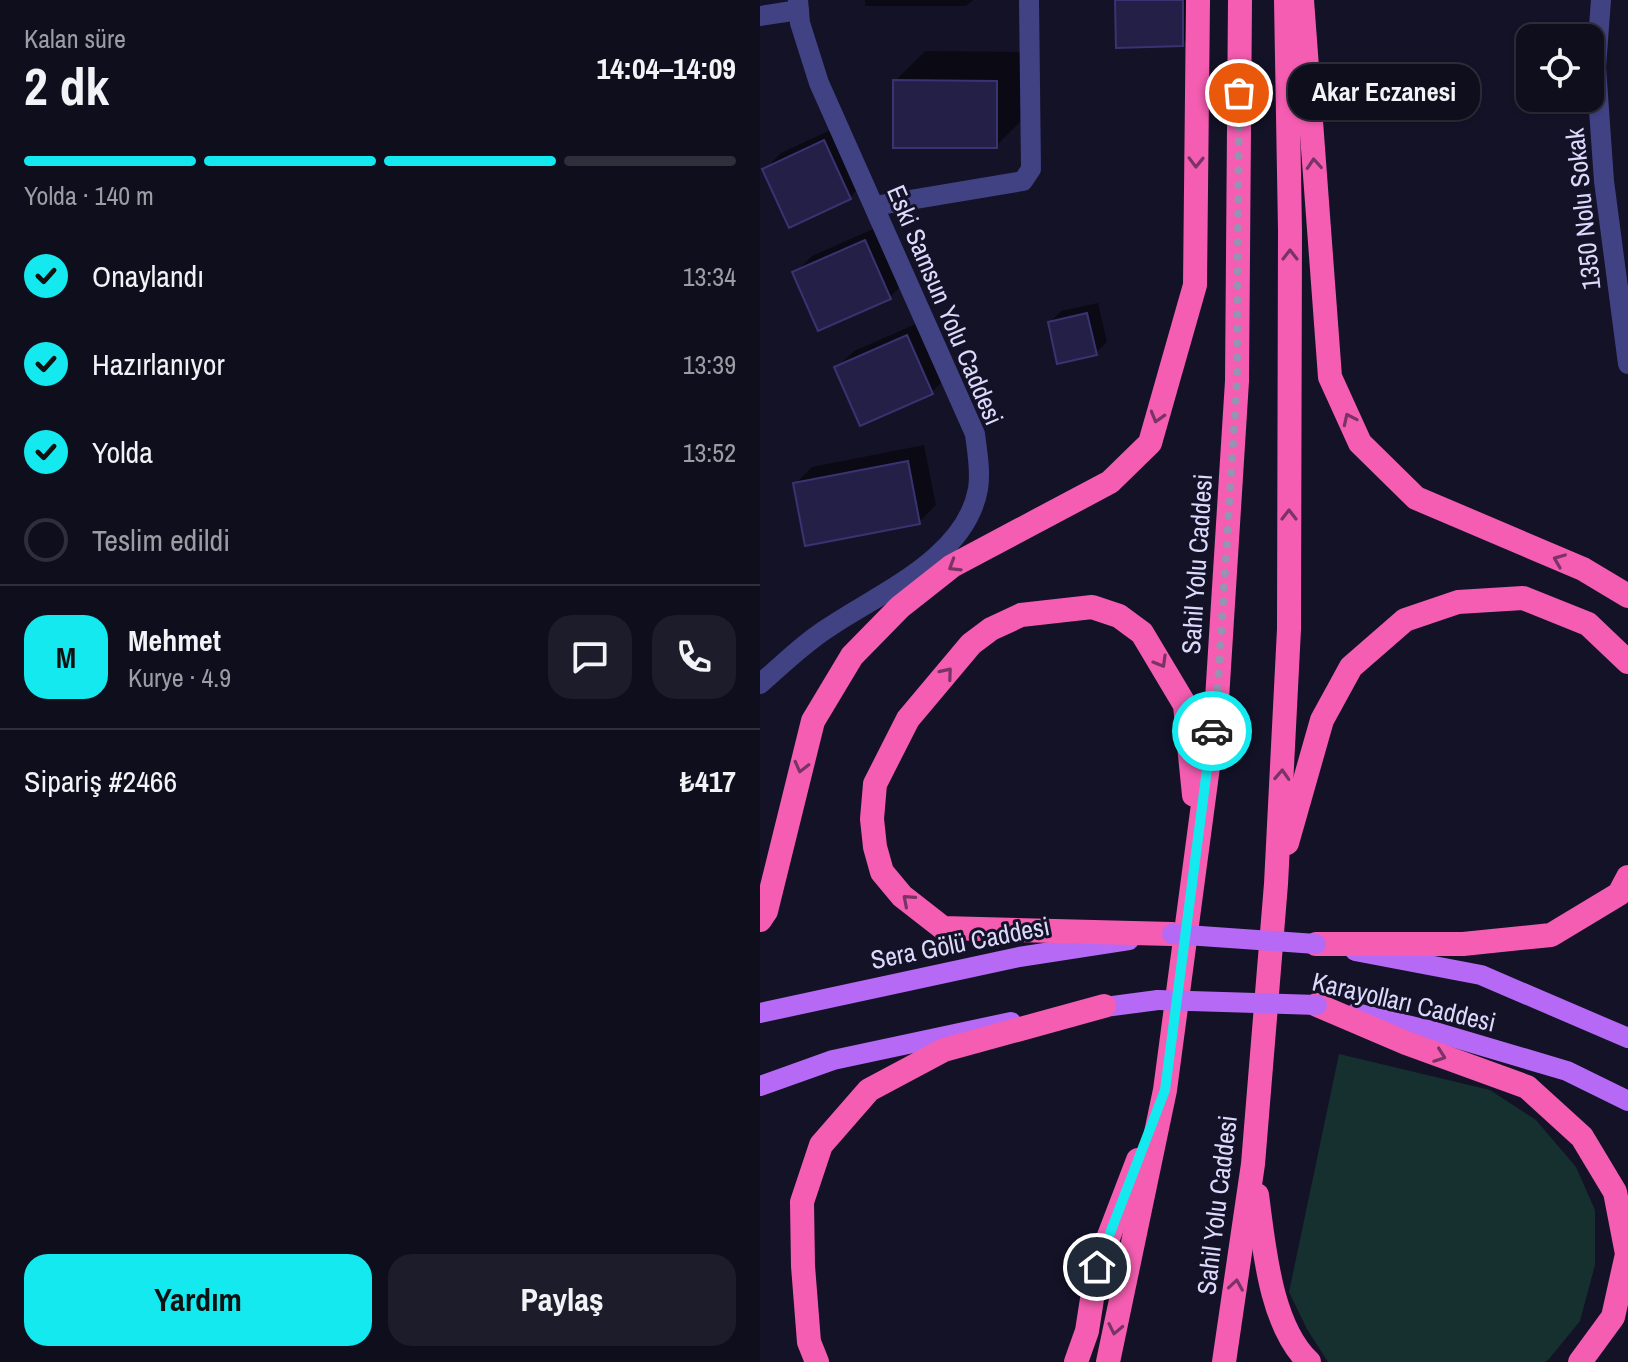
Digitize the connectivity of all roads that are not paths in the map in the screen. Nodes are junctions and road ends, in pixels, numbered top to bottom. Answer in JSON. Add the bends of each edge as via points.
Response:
{"nodes":[{"id":1,"x":1029,"y":0,"type":"edge"},
{"id":2,"x":1198,"y":0,"type":"edge"},
{"id":3,"x":1240,"y":0,"type":"edge"},
{"id":4,"x":1286,"y":0,"type":"edge"},
{"id":5,"x":1302,"y":0,"type":"edge"},
{"id":6,"x":1601,"y":0,"type":"edge"},
{"id":7,"x":799,"y":5,"type":"edge"},
{"id":8,"x":760,"y":16,"type":"edge"},
{"id":9,"x":874,"y":206,"type":"junction"},
{"id":10,"x":1628,"y":364,"type":"edge"},
{"id":11,"x":1628,"y":596,"type":"edge"},
{"id":12,"x":1628,"y":662,"type":"edge"},
{"id":13,"x":760,"y":684,"type":"edge"},
{"id":14,"x":1198,"y":835,"type":"junction"},
{"id":15,"x":1628,"y":877,"type":"edge"},
{"id":16,"x":1276,"y":884,"type":"junction"},
{"id":17,"x":760,"y":920,"type":"edge"},
{"id":18,"x":1172,"y":934,"type":"junction"},
{"id":19,"x":1316,"y":944,"type":"junction"},
{"id":20,"x":1317,"y":1005,"type":"junction"},
{"id":21,"x":1104,"y":1006,"type":"junction"},
{"id":22,"x":760,"y":1013,"type":"edge"},
{"id":23,"x":1628,"y":1038,"type":"edge"},
{"id":24,"x":760,"y":1086,"type":"edge"},
{"id":25,"x":1165,"y":1090,"type":"junction"},
{"id":26,"x":1628,"y":1101,"type":"edge"},
{"id":27,"x":1253,"y":1164,"type":"junction"},
{"id":28,"x":817,"y":1362,"type":"edge"},
{"id":29,"x":1076,"y":1362,"type":"edge"},
{"id":30,"x":1108,"y":1362,"type":"edge"},
{"id":31,"x":1224,"y":1362,"type":"edge"},
{"id":32,"x":1309,"y":1362,"type":"edge"},
{"id":33,"x":1580,"y":1362,"type":"edge"}],
"edges":[{"from":1,"to":9,"type":"street","via":[[1031,169],[1023,181]]},
{"from":2,"to":17,"type":"highway","one_way":true,"via":[[1195,285],[1150,443],[1110,482],[952,566],[900,607],[852,656],[813,721]]},
{"from":3,"to":14,"type":"highway","name":"Sahil Yolu Caddesi","via":[[1237,381],[1217,699]]},
{"from":16,"to":4,"type":"highway","name":"Sahil Yolu Caddesi","one_way":true,"via":[[1289,629]]},
{"from":11,"to":5,"type":"highway","one_way":true,"via":[[1583,569],[1416,498],[1360,443],[1330,377]]},
{"from":6,"to":10,"type":"street","name":"1350 Nolu Sokak","via":[[1596,67],[1604,181]]},
{"from":7,"to":8,"type":"street"},
{"from":7,"to":9,"type":"street","name":"Eski Samsun Yolu Caddesi","via":[[819,83]]},
{"from":9,"to":13,"type":"street","name":"Eski Samsun Yolu Caddesi","via":[[975,434],[978,488],[969,517],[929,561],[830,626]]},
{"from":12,"to":16,"type":"highway","via":[[1588,624],[1523,598],[1458,602],[1405,620],[1351,667],[1322,720]]},
{"from":18,"to":14,"type":"highway","one_way":true,"via":[[943,928],[902,896],[882,872],[872,819],[875,784],[908,719],[971,644],[1021,615],[1092,607],[1119,616],[1142,633],[1185,705]]},
{"from":14,"to":25,"type":"highway","name":"Sahil Yolu Caddesi"},
{"from":15,"to":19,"type":"highway","via":[[1619,894],[1551,935],[1463,944]]},
{"from":16,"to":27,"type":"highway","name":"Sahil Yolu Caddesi"},
{"from":18,"to":19,"type":"main road","name":"Karayolları Caddesi","bridge":true},
{"from":18,"to":22,"type":"main road","name":"Sera Gölü Caddesi","via":[[1019,957]]},
{"from":19,"to":23,"type":"main road","name":"Karayolları Caddesi","via":[[1481,975]]},
{"from":20,"to":21,"type":"main road","name":"Karayolları Caddesi","bridge":true,"via":[[1158,1000]]},
{"from":20,"to":26,"type":"main road","name":"Karayolları Caddesi","via":[[1432,1031],[1567,1071]]},
{"from":20,"to":33,"type":"highway","one_way":true,"via":[[1527,1087],[1582,1137],[1615,1192],[1627,1254],[1613,1317]]},
{"from":21,"to":24,"type":"main road","via":[[977,1027],[833,1060]]},
{"from":21,"to":28,"type":"highway","via":[[944,1050],[869,1090],[821,1145],[802,1202],[809,1342]]},
{"from":25,"to":29,"type":"highway","via":[[1097,1267],[1087,1331]]},
{"from":25,"to":30,"type":"highway","name":"Sahil Yolu Caddesi","one_way":true},
{"from":31,"to":27,"type":"highway","name":"Sahil Yolu Caddesi","one_way":true},
{"from":27,"to":32,"type":"highway","via":[[1266,1263],[1280,1315]]}]}
